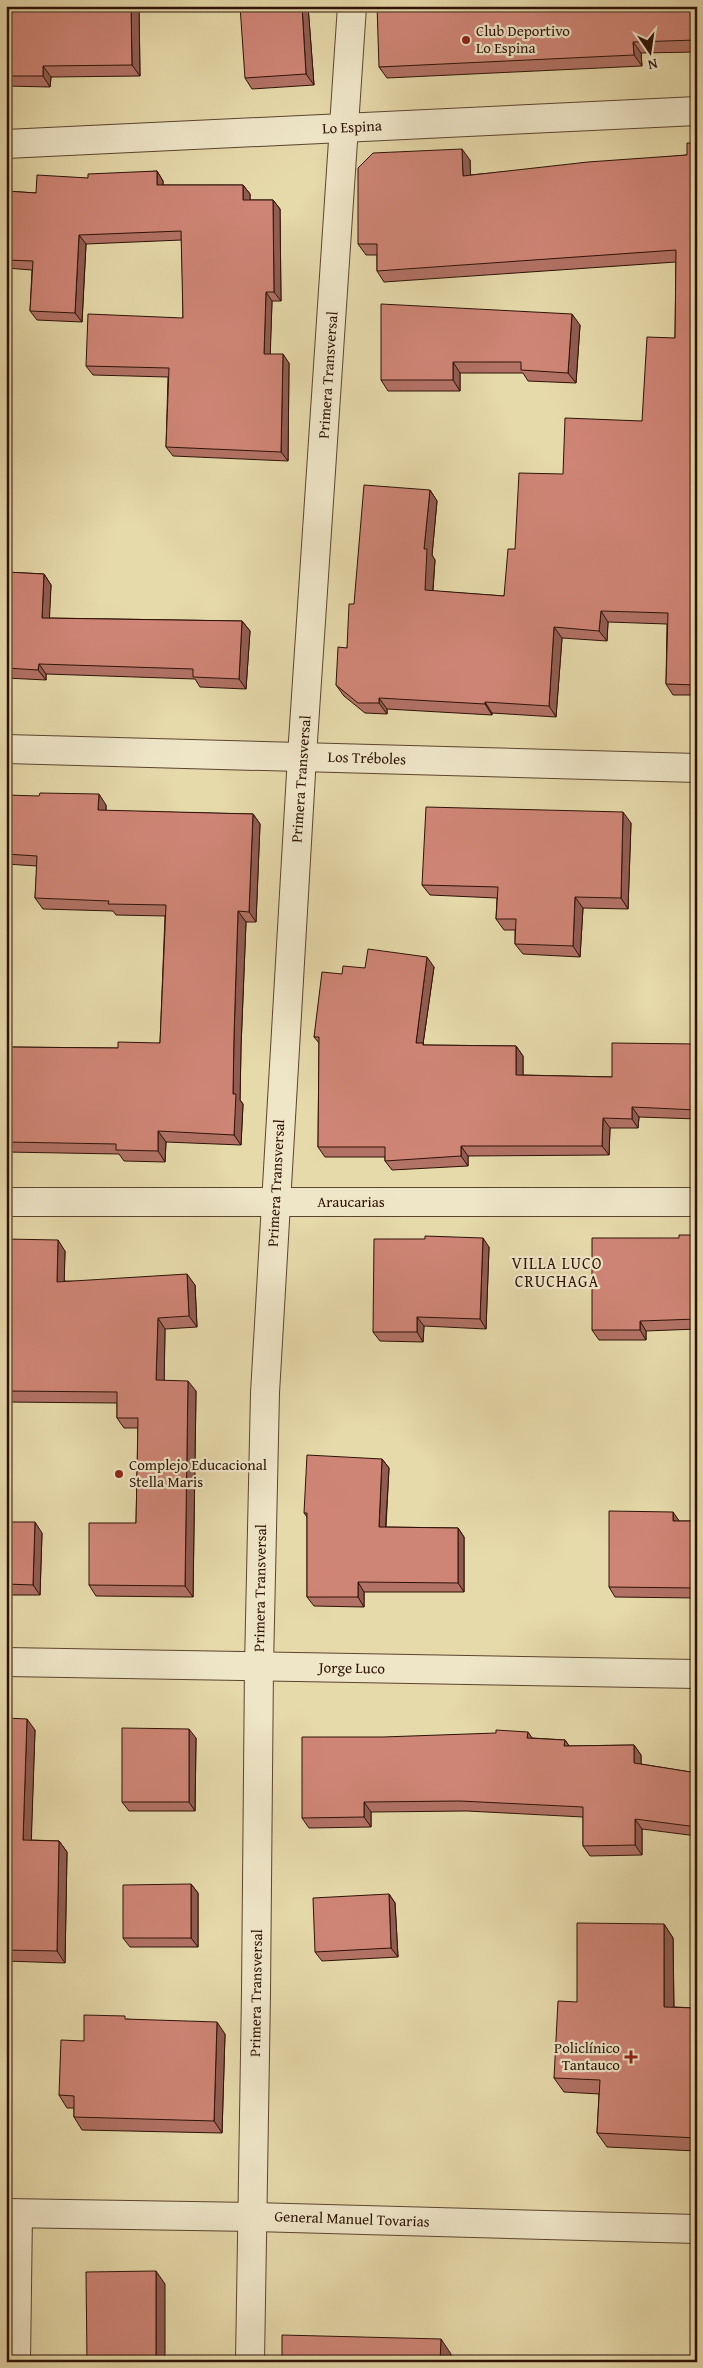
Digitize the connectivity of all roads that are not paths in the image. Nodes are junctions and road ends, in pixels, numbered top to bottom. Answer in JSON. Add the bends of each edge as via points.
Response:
{"nodes":[{"id":1,"x":352,"y":6,"type":"edge"},
{"id":2,"x":697,"y":111,"type":"edge"},
{"id":3,"x":344,"y":128,"type":"junction"},
{"id":4,"x":6,"y":144,"type":"edge"},
{"id":5,"x":6,"y":749,"type":"edge"},
{"id":6,"x":302,"y":756,"type":"junction"},
{"id":7,"x":697,"y":768,"type":"edge"},
{"id":8,"x":6,"y":1202,"type":"edge"},
{"id":9,"x":274,"y":1202,"type":"junction"},
{"id":10,"x":697,"y":1202,"type":"edge"},
{"id":11,"x":6,"y":1662,"type":"edge"},
{"id":12,"x":258,"y":1666,"type":"junction"},
{"id":13,"x":697,"y":1674,"type":"edge"},
{"id":14,"x":14,"y":2213,"type":"edge"},
{"id":15,"x":253,"y":2217,"type":"junction"},
{"id":16,"x":697,"y":2229,"type":"edge"},
{"id":17,"x":20,"y":2362,"type":"edge"},
{"id":18,"x":250,"y":2362,"type":"edge"}],
"edges":[{"from":1,"to":3,"type":"street","name":"Primera Transversal"},
{"from":2,"to":3,"type":"street","name":"Lo Espina"},
{"from":3,"to":4,"type":"street","name":"Lo Espina"},
{"from":3,"to":6,"type":"street","name":"Primera Transversal"},
{"from":5,"to":6,"type":"street","name":"Los Tréboles"},
{"from":6,"to":7,"type":"street","name":"Los Tréboles"},
{"from":6,"to":9,"type":"street","name":"Primera Transversal"},
{"from":8,"to":9,"type":"street","name":"Araucarias"},
{"from":9,"to":10,"type":"street","name":"Araucarias"},
{"from":9,"to":12,"type":"street","name":"Primera Transversal"},
{"from":11,"to":12,"type":"street","name":"Jorge Luco"},
{"from":12,"to":13,"type":"street","name":"Jorge Luco"},
{"from":12,"to":15,"type":"street","name":"Primera Transversal"},
{"from":14,"to":15,"type":"street","name":"General Manuel Tovarias"},
{"from":14,"to":17,"type":"lane"},
{"from":15,"to":16,"type":"street","name":"General Manuel Tovarias"},
{"from":15,"to":18,"type":"street","name":"Primera Transversal"}]}
